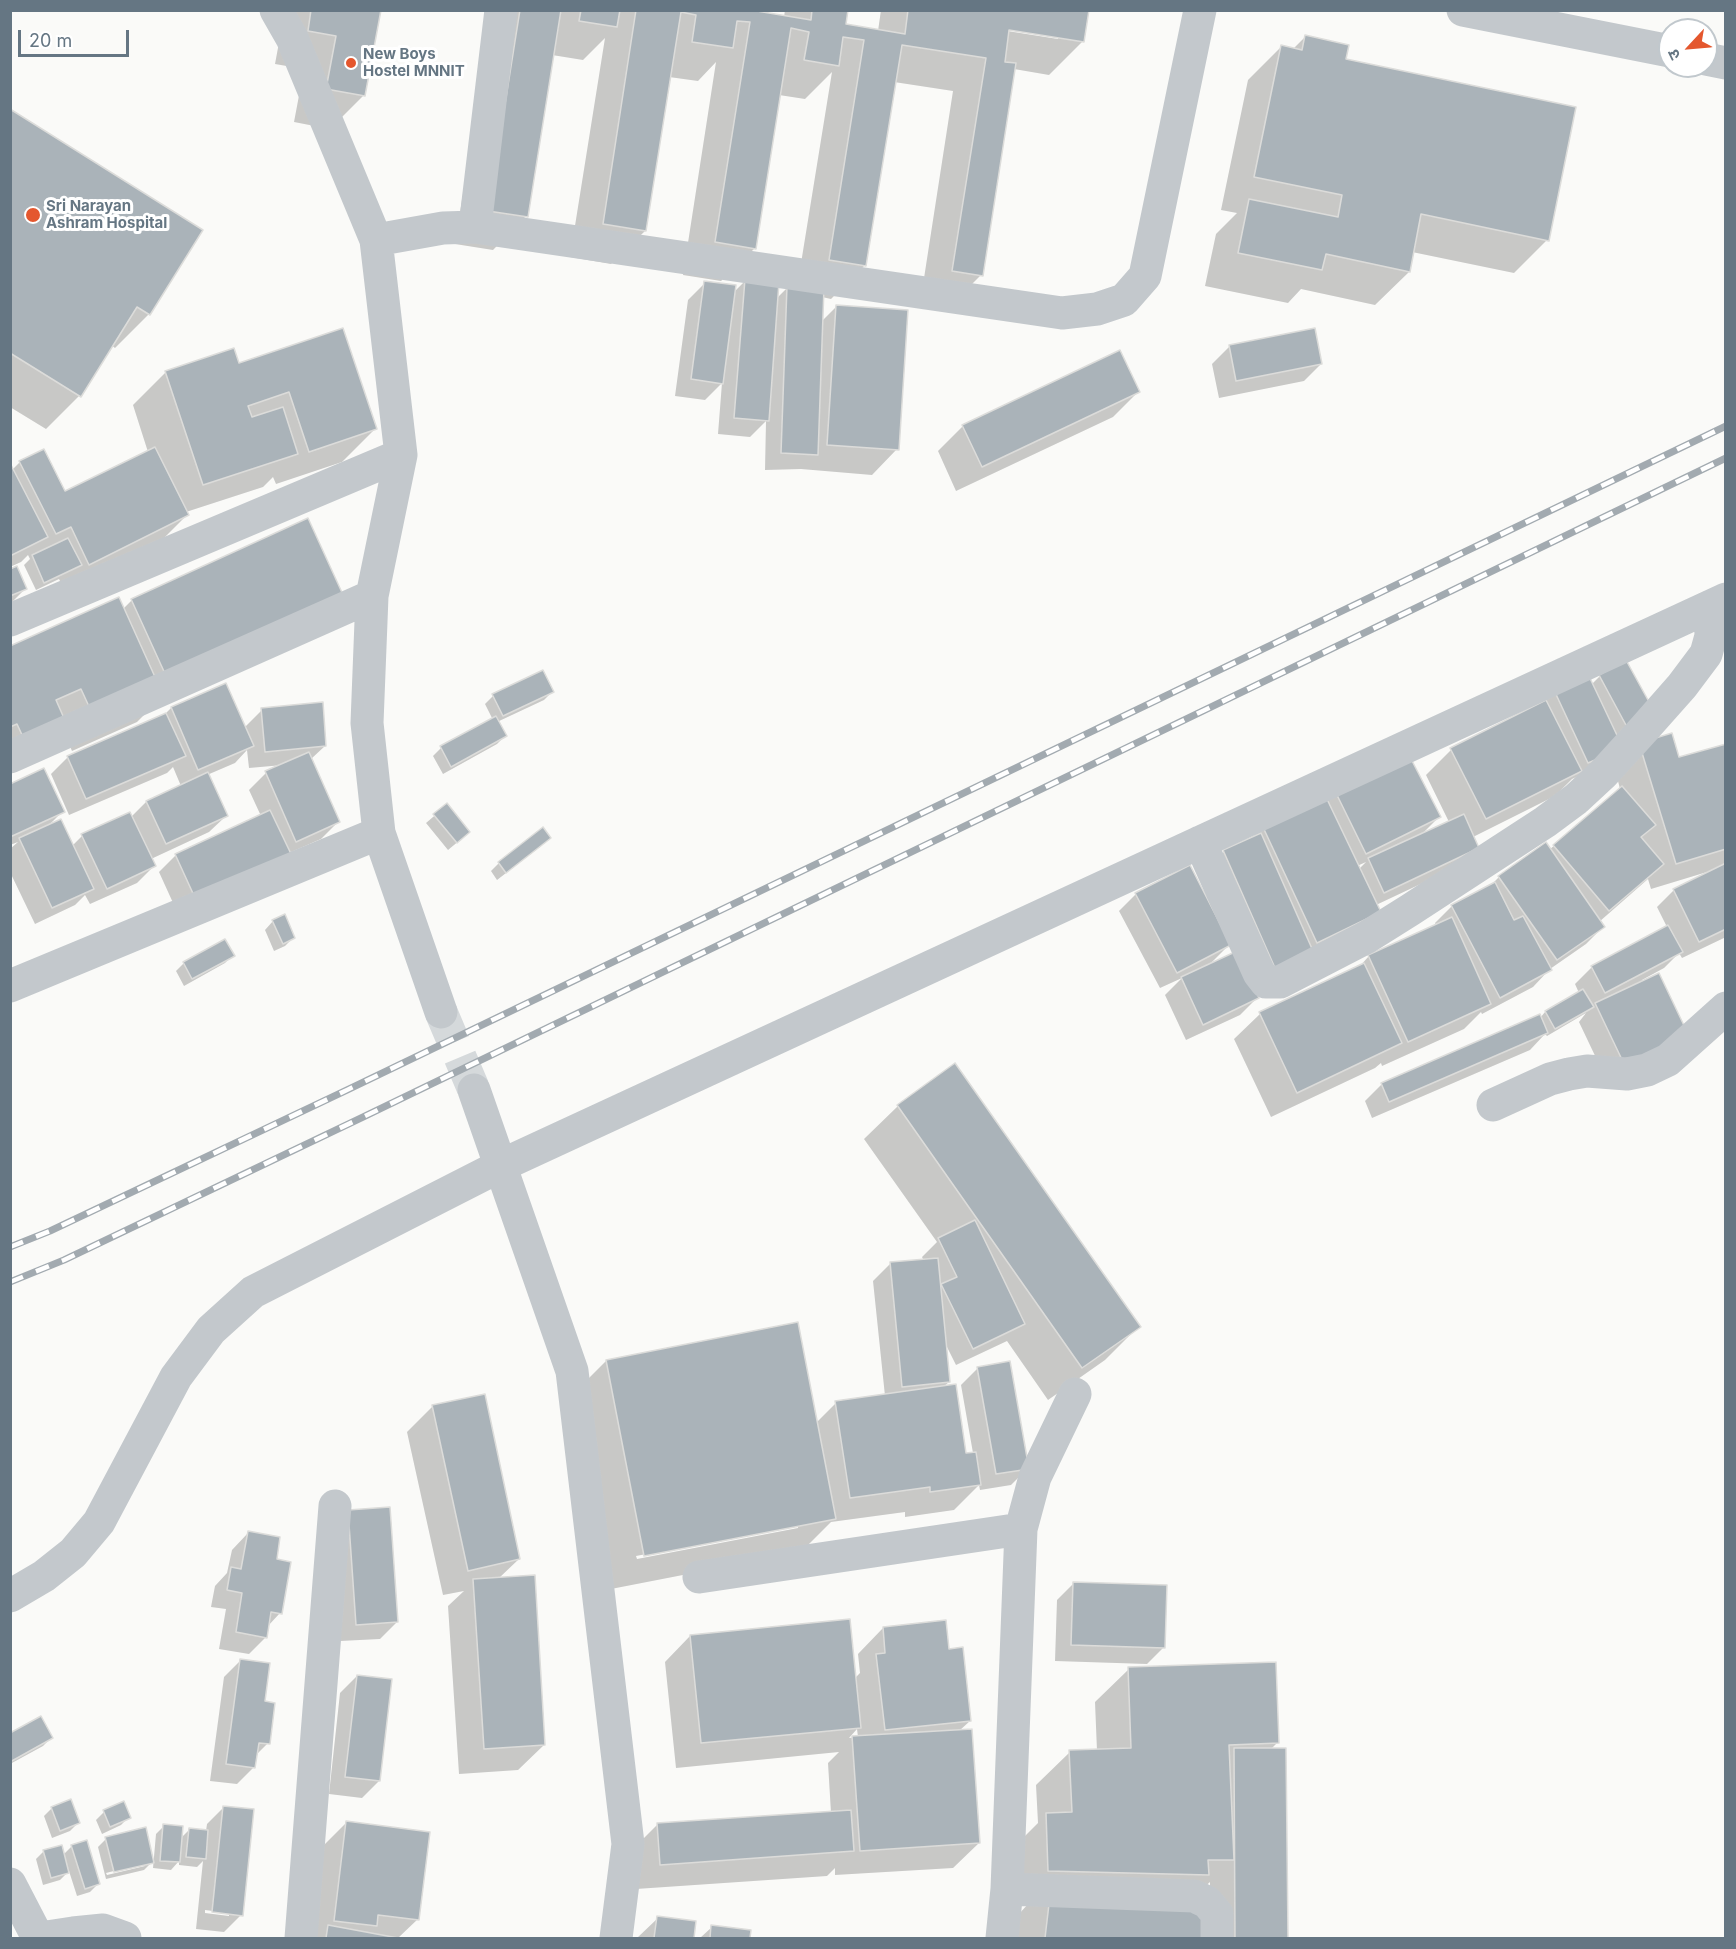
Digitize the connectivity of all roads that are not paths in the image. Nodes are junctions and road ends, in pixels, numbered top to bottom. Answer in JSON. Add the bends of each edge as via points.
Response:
{"nodes":[{"id":1,"x":276,"y":10,"type":"edge"},
{"id":2,"x":501,"y":10,"type":"edge"},
{"id":3,"x":1200,"y":10,"type":"edge"},
{"id":4,"x":1462,"y":10,"type":"edge"},
{"id":5,"x":1525,"y":16,"type":"edge"},
{"id":6,"x":1658,"y":48,"type":"edge"},
{"id":7,"x":475,"y":227,"type":"junction"},
{"id":8,"x":376,"y":240,"type":"junction"},
{"id":9,"x":401,"y":455,"type":"junction"},
{"id":10,"x":372,"y":596,"type":"junction"},
{"id":11,"x":1718,"y":603,"type":"edge"},
{"id":12,"x":10,"y":620,"type":"edge"},
{"id":13,"x":10,"y":757,"type":"edge"},
{"id":14,"x":379,"y":833,"type":"junction"},
{"id":15,"x":1200,"y":842,"type":"junction"},
{"id":16,"x":10,"y":986,"type":"edge"},
{"id":17,"x":1725,"y":1008,"type":"edge"},
{"id":18,"x":441,"y":1012,"type":"tunnel mouth"},
{"id":19,"x":474,"y":1090,"type":"tunnel mouth"},
{"id":20,"x":1493,"y":1105,"type":"dead end"},
{"id":21,"x":502,"y":1165,"type":"junction"},
{"id":22,"x":1075,"y":1394,"type":"dead end"},
{"id":23,"x":335,"y":1506,"type":"dead end"},
{"id":24,"x":1021,"y":1529,"type":"junction"},
{"id":25,"x":699,"y":1577,"type":"dead end"},
{"id":26,"x":10,"y":1596,"type":"edge"},
{"id":27,"x":10,"y":1884,"type":"edge"},
{"id":28,"x":1007,"y":1889,"type":"junction"},
{"id":29,"x":39,"y":1938,"type":"edge"},
{"id":30,"x":125,"y":1938,"type":"edge"},
{"id":31,"x":302,"y":1938,"type":"edge"},
{"id":32,"x":616,"y":1938,"type":"edge"},
{"id":33,"x":1002,"y":1938,"type":"edge"},
{"id":34,"x":1217,"y":1938,"type":"edge"}],
"edges":[{"from":1,"to":8,"type":"street"},
{"from":2,"to":7,"type":"street"},
{"from":3,"to":7,"type":"street","via":[[1145,276],[1124,300],[1097,309],[1062,313]]},
{"from":4,"to":5,"type":"street"},
{"from":5,"to":6,"type":"street"},
{"from":7,"to":8,"type":"street","via":[[443,228]]},
{"from":8,"to":9,"type":"street"},
{"from":9,"to":10,"type":"street"},
{"from":9,"to":12,"type":"street"},
{"from":10,"to":13,"type":"street"},
{"from":10,"to":14,"type":"street","via":[[367,723]]},
{"from":11,"to":15,"type":"street"},
{"from":11,"to":15,"type":"street","via":[[1706,654],[1644,729],[1576,799],[1402,916],[1280,982],[1266,982],[1259,973]]},
{"from":14,"to":16,"type":"street"},
{"from":14,"to":18,"type":"street"},
{"from":15,"to":21,"type":"street"},
{"from":17,"to":20,"type":"street","via":[[1668,1060],[1647,1070],[1569,1074]]},
{"from":19,"to":21,"type":"street"},
{"from":21,"to":26,"type":"street","via":[[253,1292],[212,1330],[176,1377],[99,1522],[73,1553]]},
{"from":21,"to":32,"type":"street","via":[[572,1371],[628,1844]]},
{"from":22,"to":24,"type":"street","via":[[1035,1477]]},
{"from":23,"to":31,"type":"street"},
{"from":24,"to":25,"type":"street"},
{"from":24,"to":28,"type":"street"},
{"from":27,"to":29,"type":"street"},
{"from":28,"to":33,"type":"street"},
{"from":28,"to":34,"type":"street","via":[[1194,1896],[1207,1902],[1217,1914]]},
{"from":29,"to":30,"type":"street","via":[[103,1930]]}]}
